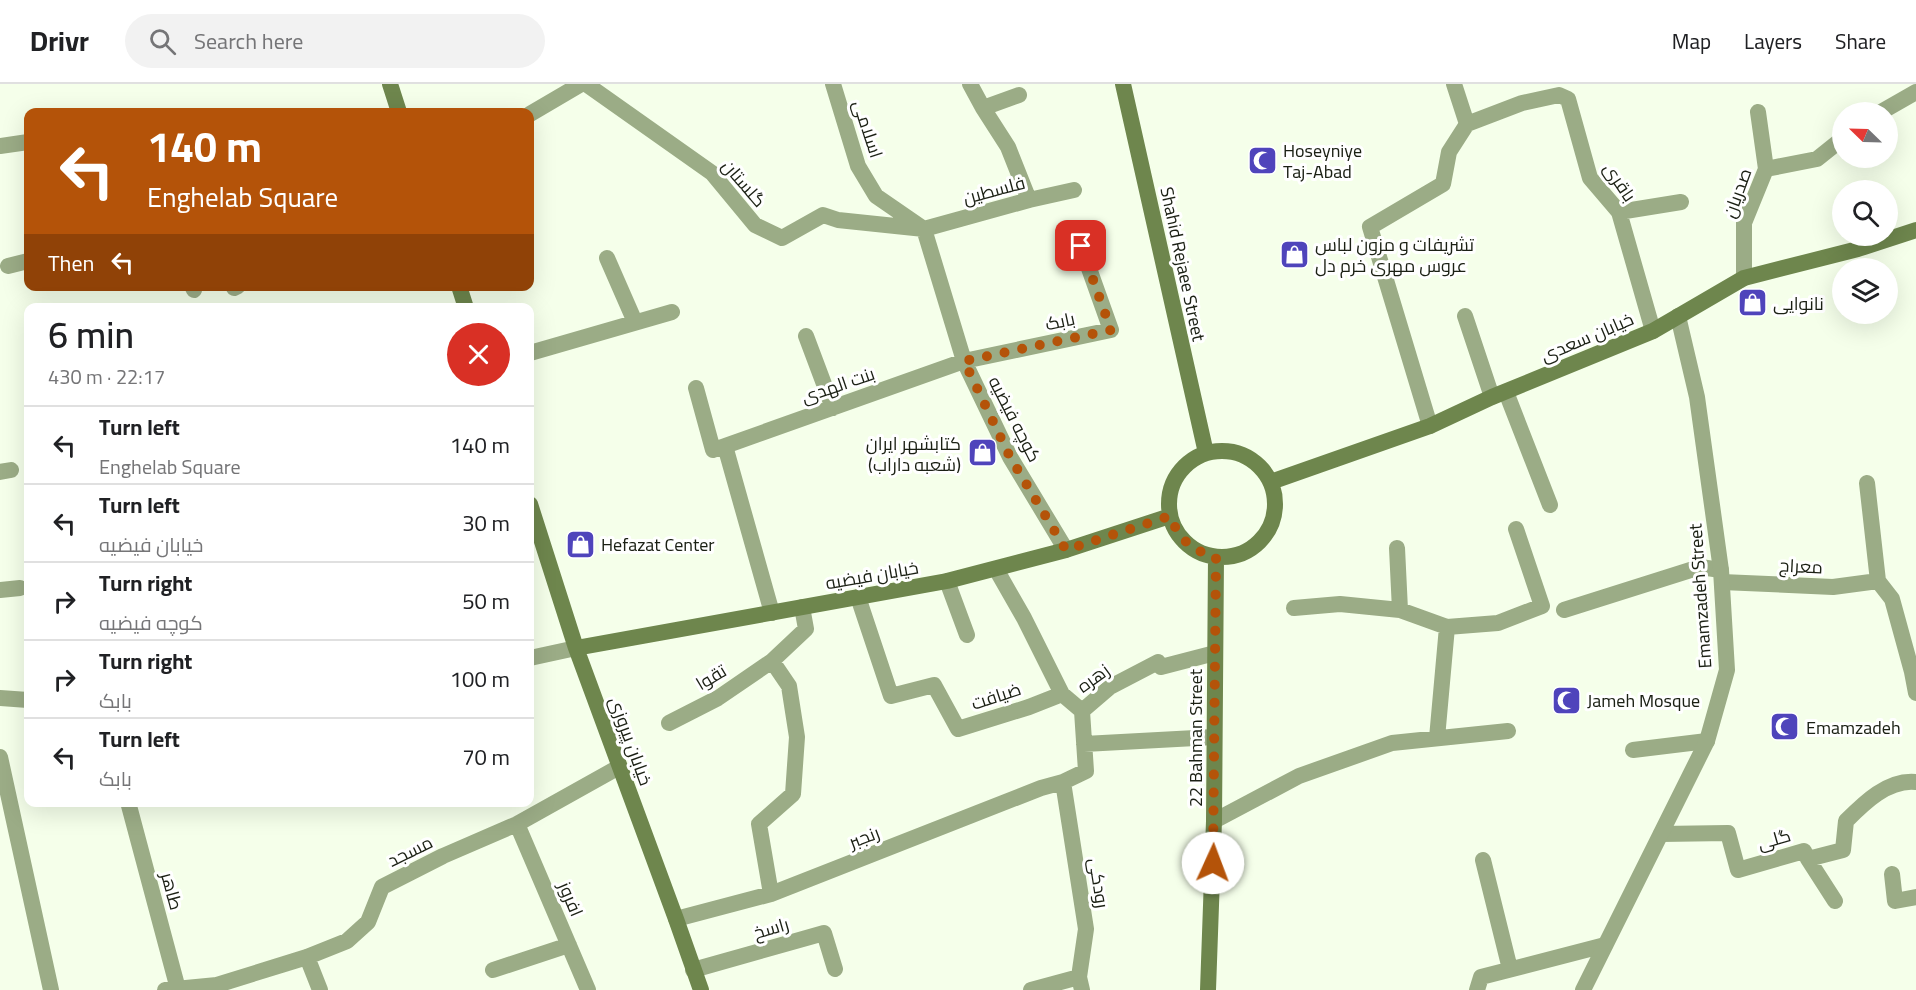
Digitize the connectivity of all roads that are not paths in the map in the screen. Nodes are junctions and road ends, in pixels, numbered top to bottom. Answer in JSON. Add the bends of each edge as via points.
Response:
{"nodes":[{"id":1,"x":390,"y":84,"type":"edge"},
{"id":2,"x":581,"y":84,"type":"edge"},
{"id":3,"x":586,"y":84,"type":"edge"},
{"id":4,"x":833,"y":84,"type":"edge"},
{"id":5,"x":970,"y":84,"type":"edge"},
{"id":6,"x":1123,"y":84,"type":"edge"},
{"id":7,"x":1454,"y":84,"type":"edge"},
{"id":8,"x":1559,"y":89,"type":"edge"},
{"id":9,"x":1916,"y":92,"type":"edge"},
{"id":10,"x":1019,"y":95,"type":"dead end"},
{"id":11,"x":1898,"y":102,"type":"edge"},
{"id":12,"x":398,"y":108,"type":"edge"},
{"id":13,"x":983,"y":108,"type":"junction"},
{"id":14,"x":534,"y":112,"type":"edge"},
{"id":15,"x":1758,"y":112,"type":"dead end"},
{"id":16,"x":1467,"y":124,"type":"junction"},
{"id":17,"x":24,"y":143,"type":"edge"},
{"id":18,"x":0,"y":146,"type":"edge"},
{"id":19,"x":1832,"y":146,"type":"edge"},
{"id":20,"x":1766,"y":169,"type":"junction"},
{"id":21,"x":1074,"y":190,"type":"dead end"},
{"id":22,"x":1029,"y":200,"type":"junction"},
{"id":23,"x":1681,"y":202,"type":"dead end"},
{"id":24,"x":1619,"y":212,"type":"junction"},
{"id":25,"x":924,"y":229,"type":"junction"},
{"id":26,"x":1916,"y":230,"type":"edge"},
{"id":27,"x":1081,"y":246,"type":"dead end"},
{"id":28,"x":607,"y":258,"type":"dead end"},
{"id":29,"x":24,"y":262,"type":"edge"},
{"id":30,"x":8,"y":266,"type":"dead end"},
{"id":31,"x":1744,"y":278,"type":"junction"},
{"id":32,"x":672,"y":312,"type":"dead end"},
{"id":33,"x":1465,"y":316,"type":"dead end"},
{"id":34,"x":1678,"y":316,"type":"junction"},
{"id":35,"x":635,"y":322,"type":"junction"},
{"id":36,"x":1653,"y":331,"type":"junction"},
{"id":37,"x":806,"y":336,"type":"dead end"},
{"id":38,"x":534,"y":352,"type":"edge"},
{"id":39,"x":964,"y":361,"type":"junction"},
{"id":40,"x":696,"y":388,"type":"dead end"},
{"id":41,"x":1499,"y":394,"type":"junction"},
{"id":42,"x":833,"y":408,"type":"junction"},
{"id":43,"x":1430,"y":426,"type":"junction"},
{"id":44,"x":725,"y":446,"type":"junction"},
{"id":45,"x":1206,"y":453,"type":"junction"},
{"id":46,"x":1271,"y":482,"type":"junction"},
{"id":47,"x":1867,"y":483,"type":"dead end"},
{"id":48,"x":1550,"y":505,"type":"dead end"},
{"id":49,"x":1170,"y":516,"type":"junction"},
{"id":50,"x":534,"y":517,"type":"edge"},
{"id":51,"x":1516,"y":530,"type":"dead end"},
{"id":52,"x":1397,"y":548,"type":"dead end"},
{"id":53,"x":1066,"y":550,"type":"junction"},
{"id":54,"x":1216,"y":557,"type":"junction"},
{"id":55,"x":996,"y":569,"type":"junction"},
{"id":56,"x":1721,"y":576,"type":"junction"},
{"id":57,"x":948,"y":581,"type":"junction"},
{"id":58,"x":1878,"y":581,"type":"junction"},
{"id":59,"x":20,"y":588,"type":"dead end"},
{"id":60,"x":0,"y":590,"type":"edge"},
{"id":61,"x":858,"y":597,"type":"junction"},
{"id":62,"x":802,"y":607,"type":"junction"},
{"id":63,"x":1294,"y":609,"type":"dead end"},
{"id":64,"x":1400,"y":610,"type":"junction"},
{"id":65,"x":1564,"y":610,"type":"dead end"},
{"id":66,"x":772,"y":613,"type":"junction"},
{"id":67,"x":1447,"y":627,"type":"junction"},
{"id":68,"x":967,"y":635,"type":"dead end"},
{"id":69,"x":576,"y":648,"type":"junction"},
{"id":70,"x":1215,"y":653,"type":"junction"},
{"id":71,"x":534,"y":657,"type":"edge"},
{"id":72,"x":772,"y":661,"type":"junction"},
{"id":73,"x":1914,"y":671,"type":"edge"},
{"id":74,"x":1916,"y":693,"type":"edge"},
{"id":75,"x":1062,"y":694,"type":"junction"},
{"id":76,"x":0,"y":698,"type":"edge"},
{"id":77,"x":24,"y":700,"type":"edge"},
{"id":78,"x":1082,"y":711,"type":"junction"},
{"id":79,"x":669,"y":723,"type":"dead end"},
{"id":80,"x":1508,"y":731,"type":"dead end"},
{"id":81,"x":1214,"y":737,"type":"junction"},
{"id":82,"x":1437,"y":738,"type":"junction"},
{"id":83,"x":1707,"y":741,"type":"junction"},
{"id":84,"x":1084,"y":744,"type":"junction"},
{"id":85,"x":1633,"y":750,"type":"dead end"},
{"id":86,"x":0,"y":757,"type":"edge"},
{"id":87,"x":619,"y":767,"type":"junction"},
{"id":88,"x":1063,"y":782,"type":"junction"},
{"id":89,"x":1916,"y":782,"type":"edge"},
{"id":90,"x":129,"y":807,"type":"edge"},
{"id":91,"x":1214,"y":821,"type":"junction"},
{"id":92,"x":517,"y":824,"type":"junction"},
{"id":93,"x":1661,"y":834,"type":"junction"},
{"id":94,"x":1808,"y":859,"type":"junction"},
{"id":95,"x":1483,"y":860,"type":"dead end"},
{"id":96,"x":1892,"y":874,"type":"dead end"},
{"id":97,"x":771,"y":894,"type":"junction"},
{"id":98,"x":1916,"y":897,"type":"edge"},
{"id":99,"x":1835,"y":901,"type":"dead end"},
{"id":100,"x":676,"y":919,"type":"junction"},
{"id":101,"x":569,"y":945,"type":"junction"},
{"id":102,"x":1605,"y":945,"type":"junction"},
{"id":103,"x":308,"y":957,"type":"junction"},
{"id":104,"x":836,"y":969,"type":"dead end"},
{"id":105,"x":1510,"y":969,"type":"junction"},
{"id":106,"x":493,"y":970,"type":"dead end"},
{"id":107,"x":693,"y":970,"type":"junction"},
{"id":108,"x":1081,"y":983,"type":"edge"},
{"id":109,"x":171,"y":989,"type":"edge"},
{"id":110,"x":51,"y":990,"type":"edge"},
{"id":111,"x":320,"y":990,"type":"edge"},
{"id":112,"x":588,"y":990,"type":"edge"},
{"id":113,"x":700,"y":990,"type":"edge"},
{"id":114,"x":1031,"y":990,"type":"edge"},
{"id":115,"x":1208,"y":990,"type":"edge"},
{"id":116,"x":1477,"y":990,"type":"edge"},
{"id":117,"x":1583,"y":990,"type":"edge"}],
"edges":[{"from":1,"to":12,"type":"main road"},
{"from":2,"to":14,"type":"street"},
{"from":3,"to":25,"type":"street","name":"گلستان","via":[[712,173],[755,225],[782,238],[823,215]]},
{"from":4,"to":25,"type":"street","name":"اسلامی","via":[[858,166],[876,196]]},
{"from":5,"to":13,"type":"street"},
{"from":6,"to":45,"type":"main road","name":"Shahid Rejaee Street"},
{"from":7,"to":16,"type":"street"},
{"from":8,"to":16,"type":"street","name":"باقری"},
{"from":8,"to":24,"type":"street","name":"باقری","via":[[1568,99],[1590,178]]},
{"from":9,"to":11,"type":"street"},
{"from":10,"to":13,"type":"street"},
{"from":13,"to":22,"type":"street","via":[[1008,147]]},
{"from":15,"to":20,"type":"street"},
{"from":16,"to":43,"type":"street","via":[[1449,152],[1443,184],[1370,227]]},
{"from":17,"to":18,"type":"street"},
{"from":19,"to":20,"type":"street","name":"صدریان","via":[[1817,159]]},
{"from":20,"to":31,"type":"street","name":"صدریان","via":[[1744,224]]},
{"from":21,"to":22,"type":"street","name":"فلسطین"},
{"from":22,"to":25,"type":"street","name":"فلسطین"},
{"from":23,"to":24,"type":"street"},
{"from":24,"to":36,"type":"street","name":"باقری"},
{"from":25,"to":39,"type":"street","name":"کوچه فیضیه"},
{"from":26,"to":31,"type":"main road","name":"خیابان سعدی"},
{"from":27,"to":39,"type":"street","name":"بابک","via":[[1111,330]]},
{"from":28,"to":35,"type":"street"},
{"from":29,"to":30,"type":"street"},
{"from":31,"to":34,"type":"main road","name":"خیابان سعدی"},
{"from":32,"to":35,"type":"street"},
{"from":33,"to":41,"type":"street"},
{"from":34,"to":36,"type":"main road","name":"خیابان سعدی"},
{"from":34,"to":56,"type":"street","name":"Emamzadeh Street","via":[[1697,397]]},
{"from":35,"to":38,"type":"street"},
{"from":36,"to":41,"type":"main road","name":"خیابان سعدی"},
{"from":37,"to":42,"type":"street"},
{"from":39,"to":42,"type":"street","name":"بنت الهدی"},
{"from":39,"to":53,"type":"street","name":"کوچه فیضیه","via":[[1010,457]]},
{"from":40,"to":44,"type":"street","via":[[713,450]]},
{"from":41,"to":43,"type":"main road","name":"خیابان سعدی"},
{"from":41,"to":48,"type":"street"},
{"from":42,"to":44,"type":"street","name":"بنت الهدی"},
{"from":43,"to":46,"type":"main road","name":"خیابان سعدی"},
{"from":44,"to":66,"type":"street"},
{"from":45,"to":46,"type":"main road","via":[[1227,450],[1248,457],[1265,471]]},
{"from":45,"to":49,"type":"main road","via":[[1180,471],[1172,485]]},
{"from":46,"to":54,"type":"main road","via":[[1275,513],[1260,542],[1232,557]]},
{"from":47,"to":58,"type":"street"},
{"from":49,"to":53,"type":"main road","name":"خیابان فیضیه"},
{"from":49,"to":54,"type":"main road","via":[[1182,539],[1198,551]]},
{"from":50,"to":69,"type":"main road","name":"خیابان پیروزی"},
{"from":51,"to":67,"type":"street","via":[[1542,606],[1498,623]]},
{"from":52,"to":64,"type":"street"},
{"from":53,"to":55,"type":"main road","name":"خیابان فیضیه"},
{"from":54,"to":70,"type":"main road","name":"22 Bahman Street"},
{"from":55,"to":57,"type":"main road","name":"خیابان فیضیه"},
{"from":55,"to":75,"type":"street","name":"زهره"},
{"from":56,"to":58,"type":"street","name":"معراج","via":[[1833,587]]},
{"from":56,"to":65,"type":"street","name":"معراج","via":[[1700,567]]},
{"from":56,"to":83,"type":"street","name":"Emamzadeh Street","via":[[1727,670]]},
{"from":57,"to":61,"type":"main road","name":"خیابان فیضیه"},
{"from":57,"to":68,"type":"street"},
{"from":58,"to":73,"type":"street","via":[[1892,599]]},
{"from":59,"to":60,"type":"street"},
{"from":61,"to":62,"type":"main road","name":"خیابان فیضیه"},
{"from":61,"to":75,"type":"street","name":"ضیافت","via":[[891,696],[934,685],[958,729]]},
{"from":62,"to":66,"type":"main road","name":"خیابان فیضیه"},
{"from":62,"to":72,"type":"street","name":"تقوا","via":[[806,629]]},
{"from":63,"to":64,"type":"street","via":[[1340,603]]},
{"from":64,"to":67,"type":"street"},
{"from":66,"to":69,"type":"main road","name":"خیابان فیضیه"},
{"from":67,"to":82,"type":"street"},
{"from":69,"to":71,"type":"street"},
{"from":69,"to":87,"type":"main road","name":"خیابان پیروزی"},
{"from":70,"to":78,"type":"street","name":"زهره","via":[[1161,667],[1158,662],[1110,687]]},
{"from":70,"to":81,"type":"main road","name":"22 Bahman Street"},
{"from":72,"to":79,"type":"street","name":"تقوا","via":[[718,698]]},
{"from":72,"to":97,"type":"street","via":[[789,686],[797,737],[793,794],[759,824]]},
{"from":73,"to":74,"type":"street"},
{"from":75,"to":78,"type":"street","name":"زهره"},
{"from":76,"to":77,"type":"street"},
{"from":78,"to":84,"type":"street"},
{"from":80,"to":82,"type":"street"},
{"from":81,"to":84,"type":"street"},
{"from":81,"to":91,"type":"main road","name":"22 Bahman Street"},
{"from":82,"to":91,"type":"street","via":[[1392,743],[1299,776]]},
{"from":83,"to":85,"type":"street"},
{"from":83,"to":93,"type":"street","name":"Emamzadeh Street"},
{"from":84,"to":88,"type":"street","name":"رنجبر","via":[[1086,771]]},
{"from":86,"to":110,"type":"street"},
{"from":87,"to":92,"type":"street","name":"مسجد"},
{"from":87,"to":100,"type":"main road","name":"خیابان پیروزی"},
{"from":88,"to":97,"type":"street","name":"رنجبر"},
{"from":88,"to":108,"type":"street","name":"رودکی","via":[[1086,929]]},
{"from":89,"to":94,"type":"street","name":"گلی","via":[[1886,788],[1864,803],[1846,821],[1843,850]]},
{"from":90,"to":109,"type":"street","name":"طاهر"},
{"from":91,"to":115,"type":"main road","name":"22 Bahman Street"},
{"from":92,"to":101,"type":"street","name":"افروز"},
{"from":92,"to":103,"type":"street","name":"مسجد","via":[[382,887],[368,922],[347,941]]},
{"from":93,"to":94,"type":"street","name":"گلی","via":[[1728,833],[1738,870],[1804,851]]},
{"from":93,"to":102,"type":"street","name":"Emamzadeh Street"},
{"from":94,"to":99,"type":"street"},
{"from":95,"to":105,"type":"street"},
{"from":96,"to":98,"type":"street","via":[[1895,901]]},
{"from":97,"to":100,"type":"street","name":"رنجبر"},
{"from":100,"to":107,"type":"main road","name":"خیابان پیروزی"},
{"from":101,"to":106,"type":"street"},
{"from":101,"to":112,"type":"street","name":"افروز"},
{"from":102,"to":105,"type":"street"},
{"from":102,"to":117,"type":"street","name":"Emamzadeh Street"},
{"from":103,"to":109,"type":"street","name":"مسجد","via":[[217,985]]},
{"from":103,"to":111,"type":"street"},
{"from":104,"to":107,"type":"street","name":"راسخ","via":[[824,933]]},
{"from":105,"to":116,"type":"street","via":[[1481,977]]},
{"from":107,"to":113,"type":"main road","name":"خیابان پیروزی"},
{"from":108,"to":114,"type":"street"}]}
